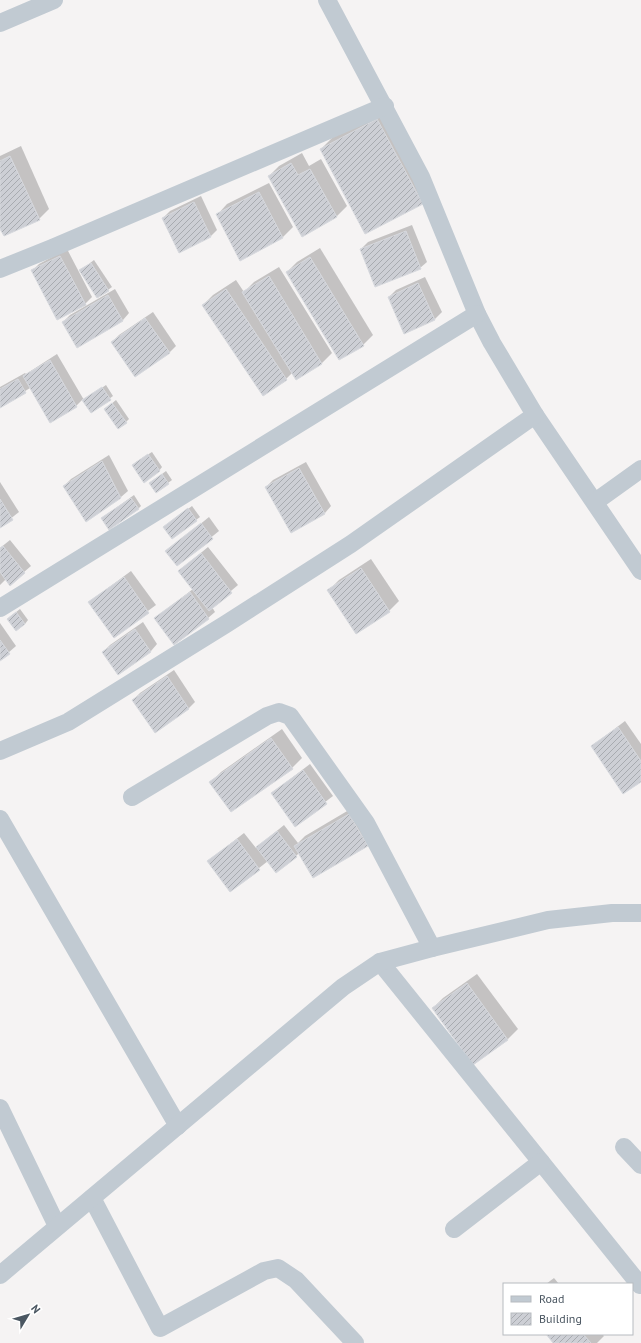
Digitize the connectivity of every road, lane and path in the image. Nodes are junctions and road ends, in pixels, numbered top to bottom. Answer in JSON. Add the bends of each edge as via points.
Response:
{"nodes":[{"id":1,"x":54,"y":0,"type":"edge"},
{"id":2,"x":327,"y":0,"type":"edge"},
{"id":3,"x":0,"y":23,"type":"edge"},
{"id":4,"x":385,"y":106,"type":"junction"},
{"id":5,"x":0,"y":269,"type":"edge"},
{"id":6,"x":477,"y":314,"type":"junction"},
{"id":7,"x":535,"y":415,"type":"junction"},
{"id":8,"x":641,"y":469,"type":"edge"},
{"id":9,"x":595,"y":502,"type":"junction"},
{"id":10,"x":641,"y":571,"type":"edge"},
{"id":11,"x":0,"y":608,"type":"edge"},
{"id":12,"x":0,"y":751,"type":"edge"},
{"id":13,"x":132,"y":797,"type":"dead end"},
{"id":14,"x":0,"y":819,"type":"edge"},
{"id":15,"x":641,"y":913,"type":"edge"},
{"id":16,"x":432,"y":948,"type":"junction"},
{"id":17,"x":380,"y":962,"type":"junction"},
{"id":18,"x":0,"y":1108,"type":"edge"},
{"id":19,"x":178,"y":1126,"type":"junction"},
{"id":20,"x":624,"y":1148,"type":"dead end"},
{"id":21,"x":541,"y":1162,"type":"junction"},
{"id":22,"x":641,"y":1165,"type":"edge"},
{"id":23,"x":92,"y":1198,"type":"junction"},
{"id":24,"x":57,"y":1226,"type":"junction"},
{"id":25,"x":454,"y":1229,"type":"dead end"},
{"id":26,"x":0,"y":1275,"type":"edge"},
{"id":27,"x":640,"y":1285,"type":"dead end"},
{"id":28,"x":162,"y":1335,"type":"edge"},
{"id":29,"x":355,"y":1343,"type":"edge"}],
"edges":[{"from":1,"to":3,"type":"street"},
{"from":2,"to":4,"type":"street"},
{"from":4,"to":5,"type":"street"},
{"from":4,"to":6,"type":"street","via":[[421,177]]},
{"from":6,"to":7,"type":"street"},
{"from":6,"to":11,"type":"street"},
{"from":7,"to":9,"type":"street"},
{"from":7,"to":12,"type":"street","via":[[351,544],[226,624],[68,722]]},
{"from":8,"to":9,"type":"street"},
{"from":9,"to":10,"type":"street"},
{"from":13,"to":16,"type":"street","via":[[267,716],[279,712],[290,716],[366,823]]},
{"from":14,"to":19,"type":"street"},
{"from":15,"to":16,"type":"street","via":[[612,913],[548,920]]},
{"from":16,"to":17,"type":"street"},
{"from":17,"to":19,"type":"street","via":[[343,987]]},
{"from":17,"to":21,"type":"street"},
{"from":18,"to":24,"type":"street"},
{"from":19,"to":23,"type":"street"},
{"from":20,"to":22,"type":"street"},
{"from":21,"to":25,"type":"street"},
{"from":21,"to":27,"type":"street"},
{"from":23,"to":24,"type":"street"},
{"from":23,"to":28,"type":"street"},
{"from":24,"to":26,"type":"street"},
{"from":28,"to":29,"type":"street","via":[[264,1271],[278,1268],[296,1280]]}]}
